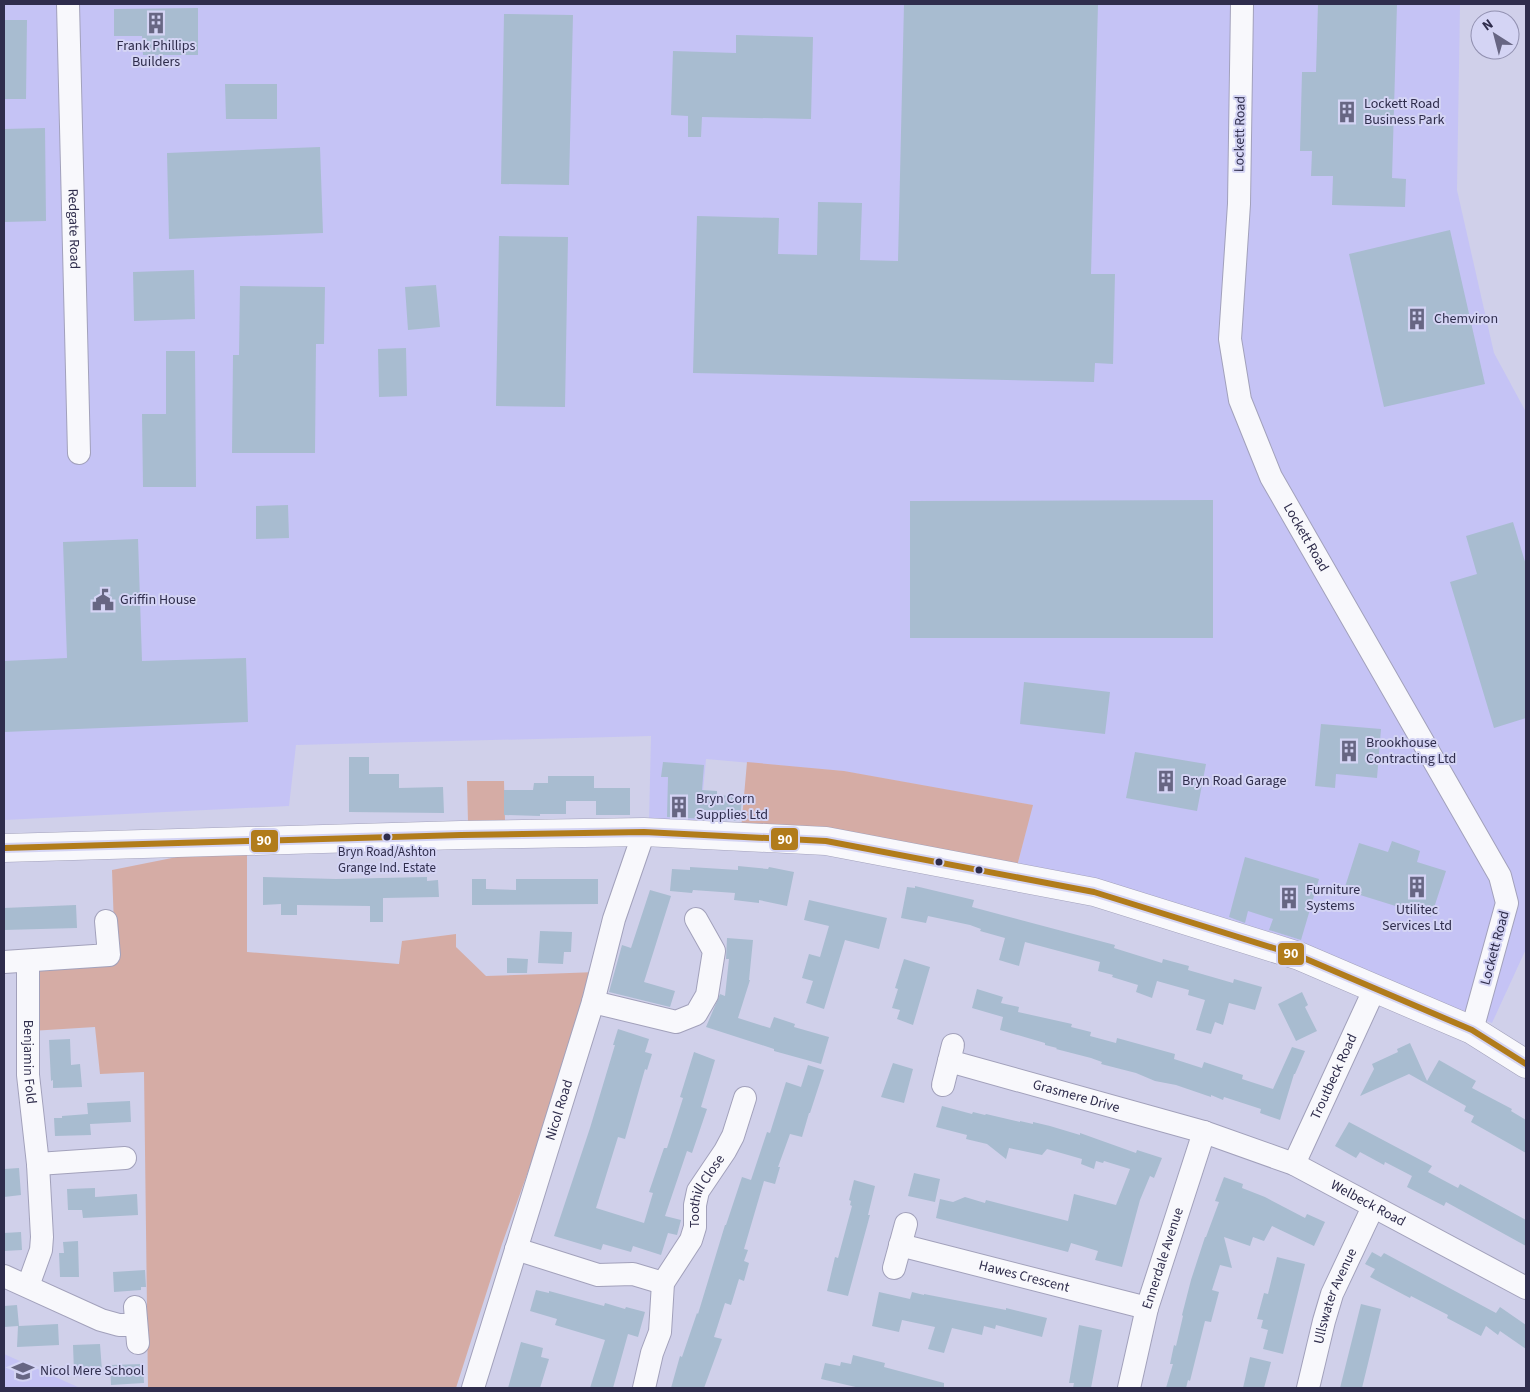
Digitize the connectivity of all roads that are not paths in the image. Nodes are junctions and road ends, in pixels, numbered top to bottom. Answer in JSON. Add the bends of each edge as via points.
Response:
{"nodes":[{"id":1,"x":68,"y":4,"type":"edge"},
{"id":2,"x":1242,"y":4,"type":"edge"},
{"id":3,"x":79,"y":453,"type":"dead end"},
{"id":4,"x":644,"y":832,"type":"junction"},
{"id":5,"x":4,"y":848,"type":"edge"},
{"id":6,"x":696,"y":919,"type":"dead end"},
{"id":7,"x":106,"y":921,"type":"dead end"},
{"id":8,"x":28,"y":961,"type":"junction"},
{"id":9,"x":4,"y":962,"type":"edge"},
{"id":10,"x":1375,"y":988,"type":"junction"},
{"id":11,"x":593,"y":1002,"type":"junction"},
{"id":12,"x":1472,"y":1030,"type":"junction"},
{"id":13,"x":1526,"y":1064,"type":"edge"},
{"id":14,"x":943,"y":1085,"type":"dead end"},
{"id":15,"x":745,"y":1096,"type":"dead end"},
{"id":16,"x":1204,"y":1132,"type":"junction"},
{"id":17,"x":125,"y":1160,"type":"dead end"},
{"id":18,"x":38,"y":1164,"type":"junction"},
{"id":19,"x":1294,"y":1164,"type":"junction"},
{"id":20,"x":1373,"y":1207,"type":"junction"},
{"id":21,"x":516,"y":1250,"type":"junction"},
{"id":22,"x":894,"y":1268,"type":"dead end"},
{"id":23,"x":4,"y":1276,"type":"edge"},
{"id":24,"x":664,"y":1284,"type":"junction"},
{"id":25,"x":28,"y":1286,"type":"junction"},
{"id":26,"x":1526,"y":1288,"type":"edge"},
{"id":27,"x":1147,"y":1308,"type":"junction"},
{"id":28,"x":137,"y":1325,"type":"dead end"},
{"id":29,"x":473,"y":1388,"type":"edge"},
{"id":30,"x":644,"y":1388,"type":"edge"},
{"id":31,"x":1128,"y":1388,"type":"edge"},
{"id":32,"x":1308,"y":1388,"type":"edge"}],
"edges":[{"from":1,"to":3,"type":"street","name":"Redgate Road"},
{"from":2,"to":12,"type":"street","name":"Lockett Road","via":[[1240,204],[1230,339],[1240,400],[1271,476],[1500,876],[1507,903]]},
{"from":4,"to":5,"type":"main road"},
{"from":4,"to":10,"type":"main road","via":[[826,841],[1094,892],[1299,956]]},
{"from":4,"to":11,"type":"street","name":"Nicol Road","via":[[614,920]]},
{"from":6,"to":11,"type":"street","via":[[714,951],[707,995],[696,1014],[676,1022]]},
{"from":7,"to":8,"type":"street","via":[[109,955]]},
{"from":8,"to":9,"type":"street"},
{"from":8,"to":18,"type":"street","name":"Benjamin Fold","via":[[28,1075]]},
{"from":10,"to":12,"type":"main road"},
{"from":10,"to":19,"type":"street","name":"Troutbeck Road"},
{"from":11,"to":21,"type":"street","name":"Nicol Road"},
{"from":12,"to":13,"type":"main road"},
{"from":14,"to":16,"type":"street","name":"Grasmere Drive","via":[[951,1053]]},
{"from":15,"to":24,"type":"street","name":"Toothill Close","via":[[733,1136],[698,1190],[691,1240]]},
{"from":16,"to":19,"type":"street","name":"Welbeck Road"},
{"from":16,"to":27,"type":"street","name":"Ennerdale Avenue"},
{"from":17,"to":18,"type":"street"},
{"from":18,"to":25,"type":"street","name":"Benjamin Fold","via":[[42,1243]]},
{"from":19,"to":20,"type":"street","name":"Welbeck Road"},
{"from":20,"to":26,"type":"street","name":"Welbeck Road"},
{"from":20,"to":32,"type":"street","name":"Ullswater Avenue","via":[[1332,1294]]},
{"from":21,"to":24,"type":"street","via":[[598,1275],[633,1274]]},
{"from":21,"to":29,"type":"street","name":"Nicol Road"},
{"from":22,"to":27,"type":"street","name":"Hawes Crescent","via":[[903,1234]]},
{"from":23,"to":25,"type":"street"},
{"from":24,"to":30,"type":"street","name":"Toothill Close","via":[[660,1332]]},
{"from":25,"to":28,"type":"street","via":[[110,1324]]},
{"from":27,"to":31,"type":"street","name":"Ennerdale Avenue"}]}
